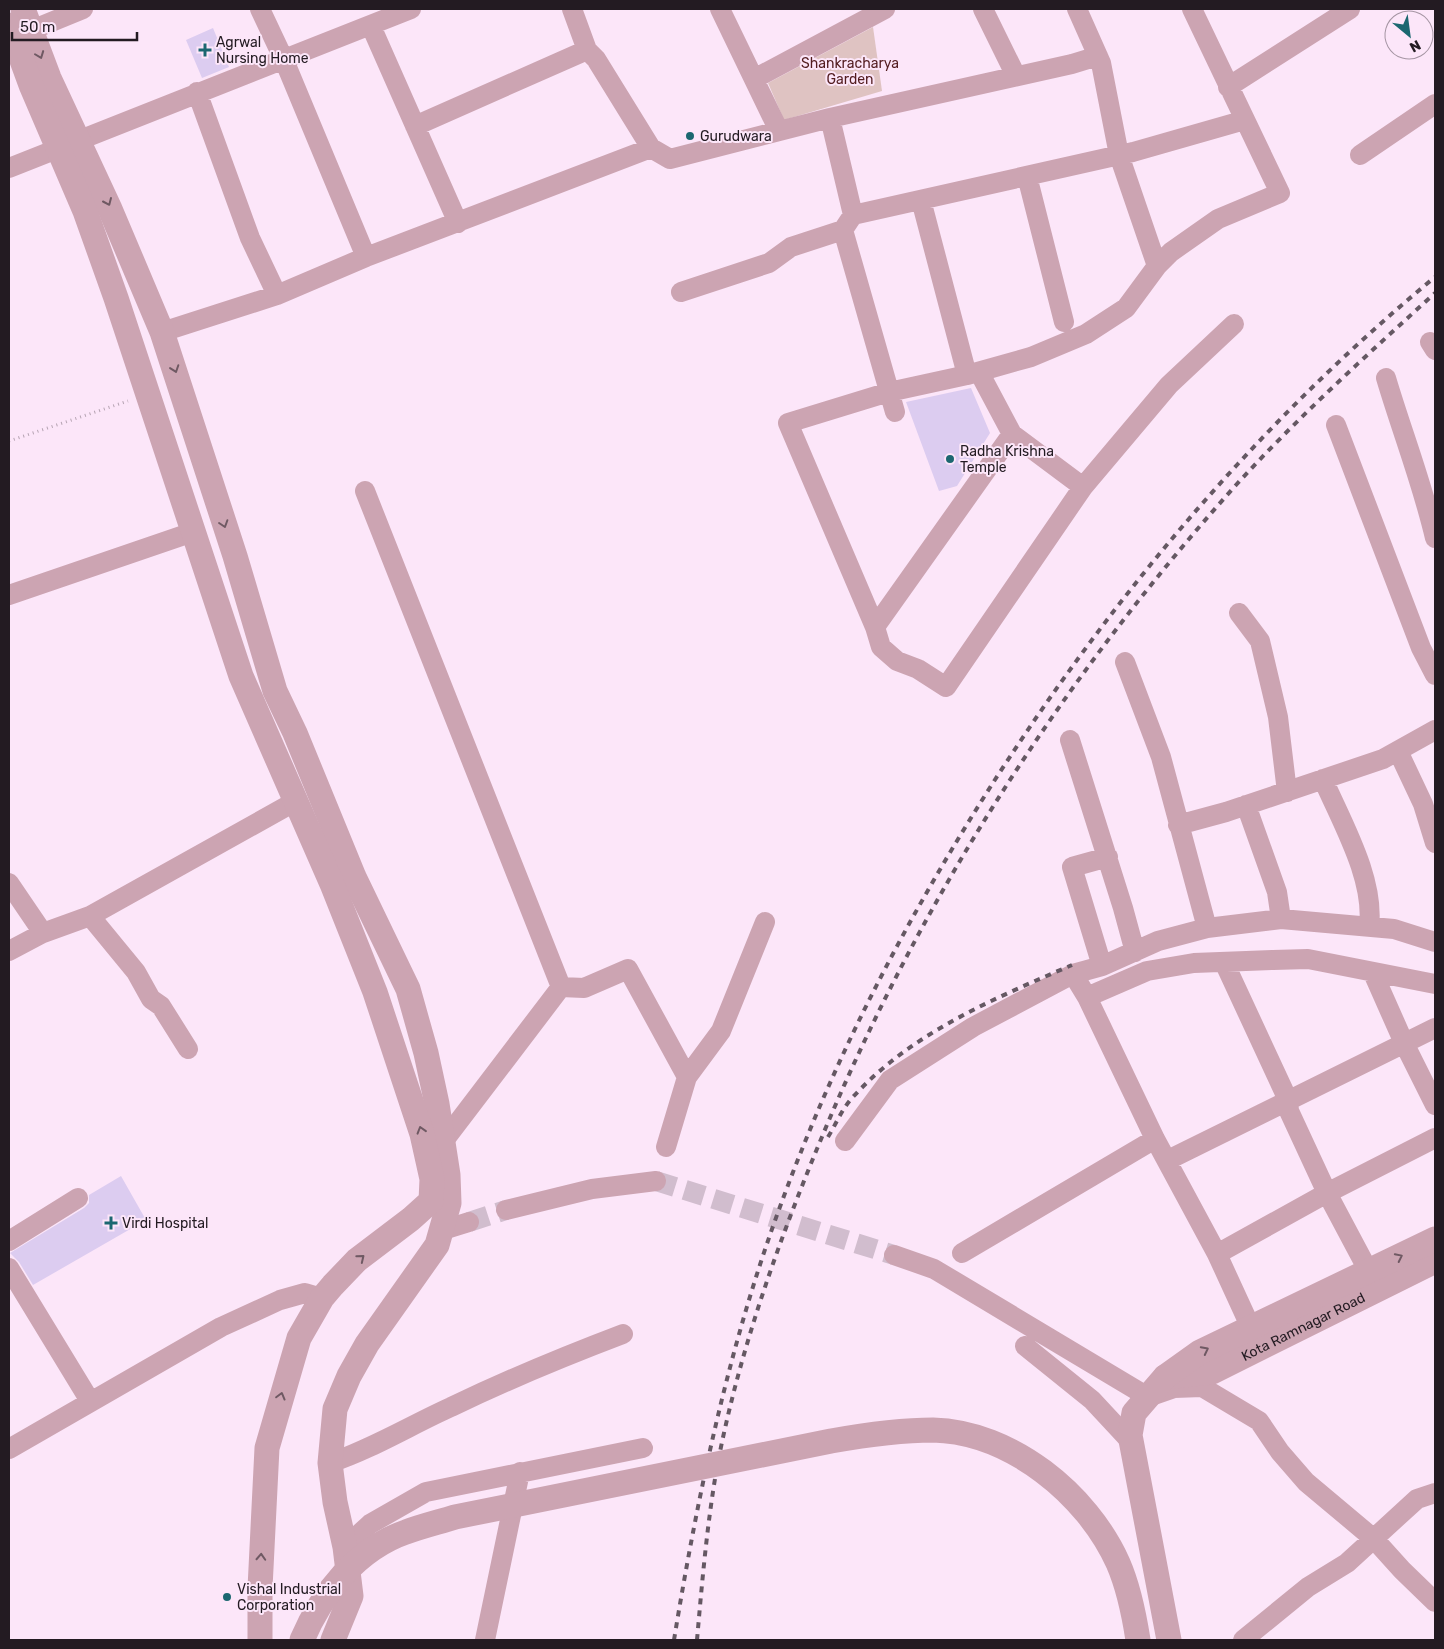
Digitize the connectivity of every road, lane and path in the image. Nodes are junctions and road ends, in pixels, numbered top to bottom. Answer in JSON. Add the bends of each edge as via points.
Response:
{"nodes":[{"id":1,"x":83,"y":9,"type":"edge"},
{"id":2,"x":260,"y":9,"type":"edge"},
{"id":3,"x":411,"y":9,"type":"edge"},
{"id":4,"x":572,"y":9,"type":"edge"},
{"id":5,"x":720,"y":9,"type":"edge"},
{"id":6,"x":885,"y":9,"type":"edge"},
{"id":7,"x":983,"y":9,"type":"edge"},
{"id":8,"x":1076,"y":9,"type":"edge"},
{"id":9,"x":1192,"y":9,"type":"edge"},
{"id":10,"x":1350,"y":9,"type":"edge"},
{"id":11,"x":371,"y":26,"type":"junction"},
{"id":12,"x":17,"y":28,"type":"edge"},
{"id":13,"x":587,"y":50,"type":"junction"},
{"id":14,"x":1098,"y":56,"type":"junction"},
{"id":15,"x":284,"y":60,"type":"junction"},
{"id":16,"x":1016,"y":76,"type":"junction"},
{"id":17,"x":754,"y":79,"type":"junction"},
{"id":18,"x":1228,"y":86,"type":"junction"},
{"id":19,"x":197,"y":92,"type":"junction"},
{"id":20,"x":1435,"y":104,"type":"edge"},
{"id":21,"x":830,"y":118,"type":"junction"},
{"id":22,"x":1245,"y":120,"type":"junction"},
{"id":23,"x":415,"y":126,"type":"junction"},
{"id":24,"x":779,"y":131,"type":"junction"},
{"id":25,"x":68,"y":144,"type":"junction"},
{"id":26,"x":650,"y":148,"type":"junction"},
{"id":27,"x":1119,"y":155,"type":"junction"},
{"id":28,"x":1360,"y":155,"type":"dead end"},
{"id":29,"x":9,"y":168,"type":"edge"},
{"id":30,"x":1026,"y":176,"type":"junction"},
{"id":31,"x":921,"y":200,"type":"junction"},
{"id":32,"x":458,"y":223,"type":"junction"},
{"id":33,"x":848,"y":223,"type":"junction"},
{"id":34,"x":366,"y":257,"type":"junction"},
{"id":35,"x":1157,"y":266,"type":"junction"},
{"id":36,"x":681,"y":292,"type":"dead end"},
{"id":37,"x":277,"y":295,"type":"junction"},
{"id":38,"x":1064,"y":322,"type":"dead end"},
{"id":39,"x":1234,"y":324,"type":"dead end"},
{"id":40,"x":162,"y":332,"type":"junction"},
{"id":41,"x":973,"y":373,"type":"junction"},
{"id":42,"x":1386,"y":378,"type":"dead end"},
{"id":43,"x":889,"y":392,"type":"junction"},
{"id":44,"x":148,"y":394,"type":"junction"},
{"id":45,"x":895,"y":412,"type":"dead end"},
{"id":46,"x":1336,"y":425,"type":"dead end"},
{"id":47,"x":1012,"y":434,"type":"junction"},
{"id":48,"x":9,"y":441,"type":"edge"},
{"id":49,"x":1083,"y":487,"type":"junction"},
{"id":50,"x":365,"y":491,"type":"dead end"},
{"id":51,"x":193,"y":532,"type":"junction"},
{"id":52,"x":1435,"y":538,"type":"edge"},
{"id":53,"x":9,"y":595,"type":"edge"},
{"id":54,"x":1239,"y":613,"type":"dead end"},
{"id":55,"x":875,"y":627,"type":"junction"},
{"id":56,"x":1125,"y":662,"type":"dead end"},
{"id":57,"x":1435,"y":675,"type":"edge"},
{"id":58,"x":1435,"y":730,"type":"edge"},
{"id":59,"x":1070,"y":740,"type":"dead end"},
{"id":60,"x":1398,"y":751,"type":"junction"},
{"id":61,"x":1324,"y":780,"type":"junction"},
{"id":62,"x":1287,"y":792,"type":"junction"},
{"id":63,"x":296,"y":801,"type":"junction"},
{"id":64,"x":1246,"y":805,"type":"junction"},
{"id":65,"x":1178,"y":825,"type":"junction"},
{"id":66,"x":1435,"y":843,"type":"edge"},
{"id":67,"x":1108,"y":857,"type":"junction"},
{"id":68,"x":9,"y":883,"type":"edge"},
{"id":69,"x":90,"y":916,"type":"junction"},
{"id":70,"x":1281,"y":919,"type":"junction"},
{"id":71,"x":765,"y":922,"type":"dead end"},
{"id":72,"x":1369,"y":927,"type":"junction"},
{"id":73,"x":1207,"y":928,"type":"junction"},
{"id":74,"x":43,"y":933,"type":"junction"},
{"id":75,"x":1435,"y":942,"type":"edge"},
{"id":76,"x":9,"y":951,"type":"edge"},
{"id":77,"x":1135,"y":952,"type":"junction"},
{"id":78,"x":1224,"y":962,"type":"junction"},
{"id":79,"x":1102,"y":966,"type":"junction"},
{"id":80,"x":1373,"y":973,"type":"junction"},
{"id":81,"x":1073,"y":974,"type":"junction"},
{"id":82,"x":1435,"y":984,"type":"edge"},
{"id":83,"x":561,"y":987,"type":"junction"},
{"id":84,"x":1086,"y":997,"type":"junction"},
{"id":85,"x":1435,"y":1028,"type":"edge"},
{"id":86,"x":1404,"y":1043,"type":"junction"},
{"id":87,"x":188,"y":1050,"type":"dead end"},
{"id":88,"x":687,"y":1077,"type":"junction"},
{"id":89,"x":1288,"y":1100,"type":"junction"},
{"id":90,"x":1435,"y":1105,"type":"edge"},
{"id":91,"x":1435,"y":1138,"type":"edge"},
{"id":92,"x":1155,"y":1139,"type":"junction"},
{"id":93,"x":845,"y":1141,"type":"dead end"},
{"id":94,"x":443,"y":1142,"type":"junction"},
{"id":95,"x":666,"y":1147,"type":"dead end"},
{"id":96,"x":1168,"y":1160,"type":"junction"},
{"id":97,"x":656,"y":1181,"type":"tunnel mouth"},
{"id":98,"x":1327,"y":1193,"type":"junction"},
{"id":99,"x":78,"y":1198,"type":"dead end"},
{"id":100,"x":440,"y":1202,"type":"junction"},
{"id":101,"x":506,"y":1210,"type":"tunnel mouth"},
{"id":102,"x":468,"y":1222,"type":"tunnel mouth"},
{"id":103,"x":440,"y":1231,"type":"junction"},
{"id":104,"x":1435,"y":1239,"type":"edge"},
{"id":105,"x":9,"y":1241,"type":"edge"},
{"id":106,"x":962,"y":1253,"type":"dead end"},
{"id":107,"x":1217,"y":1254,"type":"junction"},
{"id":108,"x":894,"y":1255,"type":"tunnel mouth"},
{"id":109,"x":1435,"y":1261,"type":"edge"},
{"id":110,"x":9,"y":1268,"type":"edge"},
{"id":111,"x":1369,"y":1272,"type":"junction"},
{"id":112,"x":322,"y":1298,"type":"junction"},
{"id":113,"x":1251,"y":1328,"type":"junction"},
{"id":114,"x":623,"y":1334,"type":"dead end"},
{"id":115,"x":1024,"y":1346,"type":"dead end"},
{"id":116,"x":1165,"y":1377,"type":"junction"},
{"id":117,"x":1124,"y":1382,"type":"junction"},
{"id":118,"x":1148,"y":1397,"type":"junction"},
{"id":119,"x":1092,"y":1400,"type":"junction"},
{"id":120,"x":90,"y":1401,"type":"junction"},
{"id":121,"x":1132,"y":1443,"type":"junction"},
{"id":122,"x":643,"y":1448,"type":"dead end"},
{"id":123,"x":9,"y":1449,"type":"edge"},
{"id":124,"x":330,"y":1463,"type":"junction"},
{"id":125,"x":520,"y":1472,"type":"junction"},
{"id":126,"x":1435,"y":1492,"type":"edge"},
{"id":127,"x":1374,"y":1539,"type":"junction"},
{"id":128,"x":345,"y":1547,"type":"junction"},
{"id":129,"x":1435,"y":1602,"type":"edge"},
{"id":130,"x":260,"y":1640,"type":"edge"},
{"id":131,"x":302,"y":1640,"type":"edge"},
{"id":132,"x":334,"y":1640,"type":"edge"},
{"id":133,"x":485,"y":1640,"type":"edge"},
{"id":134,"x":1138,"y":1640,"type":"edge"},
{"id":135,"x":1169,"y":1640,"type":"edge"},
{"id":136,"x":1243,"y":1640,"type":"edge"}],
"edges":[{"from":1,"to":12,"type":"street"},
{"from":2,"to":15,"type":"street"},
{"from":3,"to":11,"type":"street"},
{"from":4,"to":13,"type":"street"},
{"from":5,"to":17,"type":"street"},
{"from":6,"to":17,"type":"street"},
{"from":7,"to":16,"type":"street"},
{"from":8,"to":14,"type":"street"},
{"from":9,"to":18,"type":"street"},
{"from":10,"to":18,"type":"street"},
{"from":11,"to":15,"type":"street"},
{"from":11,"to":23,"type":"street"},
{"from":12,"to":25,"type":"street","via":[[49,78]]},
{"from":13,"to":23,"type":"street"},
{"from":13,"to":26,"type":"street","via":[[596,59]]},
{"from":14,"to":16,"type":"street"},
{"from":14,"to":27,"type":"street"},
{"from":15,"to":19,"type":"street"},
{"from":15,"to":34,"type":"street"},
{"from":16,"to":21,"type":"street"},
{"from":17,"to":24,"type":"street"},
{"from":18,"to":22,"type":"street"},
{"from":19,"to":25,"type":"street"},
{"from":19,"to":37,"type":"street","via":[[250,238]]},
{"from":20,"to":28,"type":"street"},
{"from":21,"to":24,"type":"street"},
{"from":21,"to":33,"type":"street"},
{"from":22,"to":27,"type":"street"},
{"from":22,"to":35,"type":"street","via":[[1280,193],[1218,219],[1170,252]]},
{"from":23,"to":32,"type":"street"},
{"from":24,"to":26,"type":"street","via":[[670,159]]},
{"from":25,"to":29,"type":"street"},
{"from":25,"to":40,"type":"street","one_way":true},
{"from":25,"to":44,"type":"street","via":[[85,211]]},
{"from":26,"to":32,"type":"street"},
{"from":27,"to":30,"type":"street"},
{"from":27,"to":35,"type":"street"},
{"from":30,"to":31,"type":"street"},
{"from":30,"to":38,"type":"street"},
{"from":31,"to":33,"type":"street"},
{"from":31,"to":41,"type":"street"},
{"from":32,"to":34,"type":"street"},
{"from":33,"to":36,"type":"street","via":[[790,247],[768,263]]},
{"from":33,"to":43,"type":"street"},
{"from":34,"to":37,"type":"street"},
{"from":35,"to":41,"type":"street","via":[[1126,308],[1086,334],[1031,357]]},
{"from":37,"to":40,"type":"street"},
{"from":39,"to":49,"type":"street","via":[[1169,385]]},
{"from":40,"to":94,"type":"street","one_way":true,"via":[[276,691],[354,877],[408,989],[426,1053]]},
{"from":41,"to":43,"type":"street"},
{"from":41,"to":47,"type":"street"},
{"from":42,"to":52,"type":"street","via":[[1416,466]]},
{"from":43,"to":45,"type":"street"},
{"from":43,"to":55,"type":"street","via":[[788,423]]},
{"from":44,"to":48,"type":"path"},
{"from":44,"to":51,"type":"street"},
{"from":46,"to":57,"type":"street"},
{"from":47,"to":49,"type":"street"},
{"from":47,"to":55,"type":"street"},
{"from":49,"to":55,"type":"street","via":[[946,687],[918,669],[897,661],[881,647]]},
{"from":50,"to":83,"type":"street"},
{"from":51,"to":53,"type":"street"},
{"from":51,"to":63,"type":"street","via":[[208,568],[242,676]]},
{"from":54,"to":62,"type":"street","via":[[1260,641],[1278,717]]},
{"from":56,"to":65,"type":"street","via":[[1161,757]]},
{"from":58,"to":60,"type":"street"},
{"from":59,"to":67,"type":"street"},
{"from":60,"to":61,"type":"street"},
{"from":60,"to":66,"type":"street","via":[[1423,804]]},
{"from":61,"to":62,"type":"street"},
{"from":61,"to":72,"type":"street","via":[[1363,872],[1371,910]]},
{"from":62,"to":64,"type":"street"},
{"from":63,"to":69,"type":"street"},
{"from":100,"to":63,"type":"street","one_way":true,"via":[[422,1134],[375,992]]},
{"from":64,"to":65,"type":"street"},
{"from":64,"to":70,"type":"street","via":[[1277,892]]},
{"from":65,"to":73,"type":"street"},
{"from":67,"to":77,"type":"street"},
{"from":67,"to":79,"type":"street","via":[[1072,867]]},
{"from":68,"to":74,"type":"street"},
{"from":69,"to":74,"type":"street"},
{"from":69,"to":87,"type":"street","via":[[136,972],[150,999],[161,1006]]},
{"from":70,"to":72,"type":"street"},
{"from":70,"to":73,"type":"street"},
{"from":71,"to":88,"type":"street","via":[[721,1031]]},
{"from":72,"to":75,"type":"street","via":[[1394,929]]},
{"from":73,"to":77,"type":"street","via":[[1158,941]]},
{"from":74,"to":76,"type":"street"},
{"from":77,"to":79,"type":"street"},
{"from":78,"to":80,"type":"street","via":[[1308,959]]},
{"from":78,"to":84,"type":"street","via":[[1147,971]]},
{"from":78,"to":89,"type":"street"},
{"from":79,"to":81,"type":"street"},
{"from":80,"to":82,"type":"street"},
{"from":80,"to":86,"type":"street"},
{"from":81,"to":84,"type":"street"},
{"from":81,"to":93,"type":"street","via":[[973,1027],[890,1080]]},
{"from":83,"to":88,"type":"street","via":[[584,988],[628,970]]},
{"from":83,"to":94,"type":"street"},
{"from":84,"to":92,"type":"street"},
{"from":85,"to":86,"type":"street"},
{"from":86,"to":89,"type":"street"},
{"from":86,"to":90,"type":"street"},
{"from":88,"to":95,"type":"street"},
{"from":89,"to":96,"type":"street"},
{"from":89,"to":98,"type":"street","via":[[1289,1111]]},
{"from":91,"to":98,"type":"street"},
{"from":92,"to":96,"type":"street"},
{"from":92,"to":106,"type":"street"},
{"from":94,"to":100,"type":"street"},
{"from":96,"to":107,"type":"street"},
{"from":97,"to":101,"type":"street","via":[[592,1189]]},
{"from":98,"to":107,"type":"street"},
{"from":98,"to":111,"type":"street"},
{"from":99,"to":105,"type":"street"},
{"from":100,"to":103,"type":"street"},
{"from":112,"to":100,"type":"street","one_way":true,"via":[[357,1260],[411,1219]]},
{"from":102,"to":103,"type":"street"},
{"from":103,"to":124,"type":"street","via":[[436,1245],[367,1344],[349,1376],[335,1409]]},
{"from":111,"to":104,"type":"street","one_way":true},
{"from":107,"to":113,"type":"street"},
{"from":108,"to":117,"type":"street","via":[[934,1270]]},
{"from":109,"to":116,"type":"street","name":"Kota Ramnagar Road","via":[[1212,1372]]},
{"from":110,"to":120,"type":"street"},
{"from":111,"to":113,"type":"street"},
{"from":112,"to":120,"type":"street","via":[[305,1293],[280,1300],[221,1327]]},
{"from":130,"to":112,"type":"street","one_way":true,"via":[[267,1448],[299,1338]]},
{"from":116,"to":113,"type":"street","one_way":true,"via":[[1200,1352]]},
{"from":114,"to":124,"type":"street","via":[[550,1363]]},
{"from":115,"to":119,"type":"street"},
{"from":116,"to":118,"type":"street"},
{"from":117,"to":118,"type":"street"},
{"from":117,"to":119,"type":"street"},
{"from":118,"to":121,"type":"street","via":[[1134,1413],[1130,1435]]},
{"from":118,"to":127,"type":"street","via":[[1174,1388],[1202,1387],[1220,1396],[1259,1422],[1306,1482]]},
{"from":119,"to":121,"type":"street"},
{"from":120,"to":123,"type":"street"},
{"from":121,"to":135,"type":"street"},
{"from":122,"to":125,"type":"street"},
{"from":124,"to":128,"type":"street"},
{"from":125,"to":128,"type":"street","via":[[426,1492],[370,1524]]},
{"from":125,"to":133,"type":"street"},
{"from":126,"to":127,"type":"street","via":[[1417,1499]]},
{"from":127,"to":129,"type":"street"},
{"from":127,"to":136,"type":"street","via":[[1347,1563],[1308,1587]]},
{"from":128,"to":132,"type":"street","via":[[351,1596]]},
{"from":131,"to":134,"type":"street","bridge":true,"via":[[338,1579],[375,1547],[405,1532],[455,1517],[831,1441],[878,1432],[935,1430],[980,1439],[1015,1453],[1069,1492],[1117,1562],[1132,1604]]}]}
